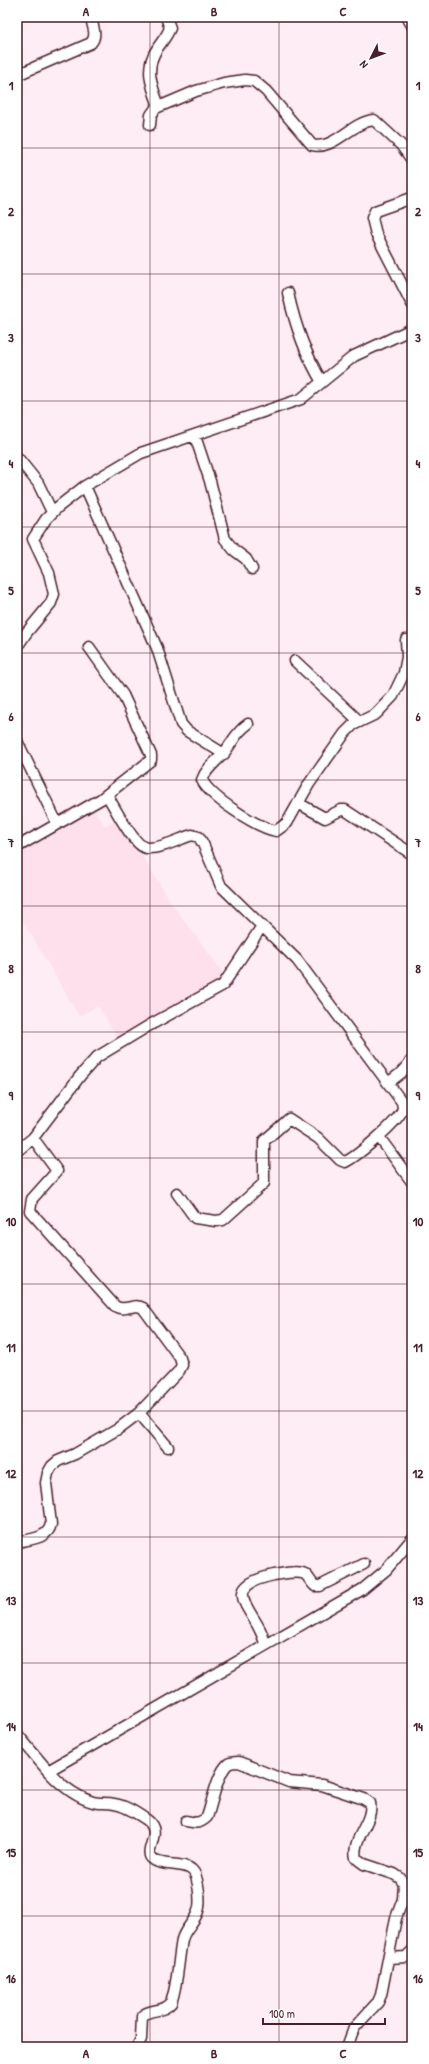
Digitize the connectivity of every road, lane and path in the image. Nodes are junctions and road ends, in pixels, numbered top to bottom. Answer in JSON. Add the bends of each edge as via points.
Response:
{"nodes":[{"id":1,"x":91,"y":17,"type":"edge"},
{"id":2,"x":166,"y":17,"type":"edge"},
{"id":3,"x":408,"y":17,"type":"edge"},
{"id":4,"x":412,"y":25,"type":"edge"},
{"id":5,"x":17,"y":75,"type":"edge"},
{"id":6,"x":160,"y":106,"type":"junction"},
{"id":7,"x":150,"y":125,"type":"dead end"},
{"id":8,"x":412,"y":160,"type":"edge"},
{"id":9,"x":412,"y":198,"type":"edge"},
{"id":10,"x":288,"y":294,"type":"dead end"},
{"id":11,"x":412,"y":304,"type":"edge"},
{"id":12,"x":412,"y":329,"type":"edge"},
{"id":13,"x":322,"y":382,"type":"junction"},
{"id":14,"x":194,"y":436,"type":"junction"},
{"id":15,"x":17,"y":457,"type":"edge"},
{"id":16,"x":85,"y":486,"type":"junction"},
{"id":17,"x":52,"y":512,"type":"junction"},
{"id":18,"x":252,"y":569,"type":"dead end"},
{"id":19,"x":412,"y":640,"type":"edge"},
{"id":20,"x":17,"y":647,"type":"edge"},
{"id":21,"x":89,"y":647,"type":"dead end"},
{"id":22,"x":295,"y":661,"type":"dead end"},
{"id":23,"x":358,"y":721,"type":"junction"},
{"id":24,"x":248,"y":724,"type":"dead end"},
{"id":25,"x":17,"y":741,"type":"edge"},
{"id":26,"x":224,"y":754,"type":"junction"},
{"id":27,"x":107,"y":795,"type":"junction"},
{"id":28,"x":298,"y":803,"type":"junction"},
{"id":29,"x":57,"y":823,"type":"junction"},
{"id":30,"x":17,"y":846,"type":"edge"},
{"id":31,"x":412,"y":854,"type":"edge"},
{"id":32,"x":262,"y":926,"type":"junction"},
{"id":33,"x":412,"y":1060,"type":"edge"},
{"id":34,"x":388,"y":1083,"type":"junction"},
{"id":35,"x":379,"y":1137,"type":"junction"},
{"id":36,"x":33,"y":1138,"type":"junction"},
{"id":37,"x":17,"y":1150,"type":"edge"},
{"id":38,"x":412,"y":1182,"type":"edge"},
{"id":39,"x":177,"y":1193,"type":"dead end"},
{"id":40,"x":140,"y":1413,"type":"junction"},
{"id":41,"x":168,"y":1447,"type":"dead end"},
{"id":42,"x":412,"y":1539,"type":"edge"},
{"id":43,"x":17,"y":1542,"type":"edge"},
{"id":44,"x":364,"y":1564,"type":"dead end"},
{"id":45,"x":265,"y":1645,"type":"junction"},
{"id":46,"x":17,"y":1734,"type":"edge"},
{"id":47,"x":48,"y":1771,"type":"junction"},
{"id":48,"x":186,"y":1820,"type":"dead end"},
{"id":49,"x":412,"y":1950,"type":"edge"},
{"id":50,"x":389,"y":1958,"type":"junction"},
{"id":51,"x":137,"y":2047,"type":"edge"},
{"id":52,"x":347,"y":2047,"type":"edge"}],
"edges":[{"from":1,"to":5,"type":"street","via":[[95,39]]},
{"from":2,"to":6,"type":"street","via":[[170,28],[168,35],[150,65],[152,84]]},
{"from":3,"to":4,"type":"street"},
{"from":6,"to":7,"type":"street","via":[[153,111]]},
{"from":6,"to":8,"type":"street","via":[[224,83],[254,81],[266,90],[312,145],[319,147],[328,144],[354,127],[374,120],[401,145]]},
{"from":9,"to":11,"type":"street","via":[[375,211],[372,218],[376,234]]},
{"from":10,"to":13,"type":"street","via":[[305,351]]},
{"from":12,"to":13,"type":"street","via":[[354,356]]},
{"from":13,"to":14,"type":"street","via":[[301,398]]},
{"from":14,"to":16,"type":"street","via":[[141,454]]},
{"from":14,"to":18,"type":"street","via":[[210,481],[225,539],[234,550],[246,558]]},
{"from":15,"to":17,"type":"street","via":[[38,483]]},
{"from":16,"to":17,"type":"street"},
{"from":16,"to":26,"type":"street","via":[[157,648],[182,724],[187,731]]},
{"from":17,"to":20,"type":"street","via":[[33,539],[52,582],[54,594],[51,603]]},
{"from":19,"to":23,"type":"street","via":[[406,640],[407,657],[404,673],[393,696],[376,714],[369,719]]},
{"from":21,"to":27,"type":"street","via":[[123,695],[151,755],[151,760],[147,764]]},
{"from":22,"to":23,"type":"street"},
{"from":23,"to":28,"type":"street","via":[[345,733]]},
{"from":24,"to":26,"type":"street","via":[[232,738]]},
{"from":25,"to":29,"type":"street"},
{"from":26,"to":28,"type":"street","via":[[204,773],[202,780],[205,787],[258,826],[276,831],[287,823]]},
{"from":27,"to":29,"type":"street"},
{"from":27,"to":32,"type":"street","via":[[136,842],[143,847],[153,847],[192,835],[199,837],[221,886]]},
{"from":28,"to":31,"type":"street","via":[[325,818],[345,810]]},
{"from":29,"to":30,"type":"street"},
{"from":32,"to":34,"type":"street","via":[[297,960]]},
{"from":32,"to":36,"type":"street","via":[[223,985],[97,1057]]},
{"from":33,"to":34,"type":"street","via":[[401,1074]]},
{"from":34,"to":35,"type":"street","via":[[402,1102],[403,1108]]},
{"from":35,"to":38,"type":"street"},
{"from":35,"to":39,"type":"street","via":[[345,1162],[318,1138],[289,1118],[264,1142],[264,1183],[228,1216],[216,1221],[195,1218]]},
{"from":36,"to":37,"type":"street"},
{"from":36,"to":40,"type":"street","via":[[57,1171],[32,1199],[30,1211],[115,1306],[124,1309],[136,1305],[143,1308],[180,1358],[182,1365],[179,1371]]},
{"from":40,"to":41,"type":"street"},
{"from":40,"to":43,"type":"street","via":[[118,1429],[52,1466],[46,1483],[50,1529],[42,1536]]},
{"from":42,"to":45,"type":"street","via":[[375,1581]]},
{"from":44,"to":45,"type":"street","via":[[320,1586],[315,1586],[305,1574],[300,1573],[285,1573],[248,1584],[243,1589],[242,1596],[263,1635]]},
{"from":45,"to":47,"type":"street"},
{"from":46,"to":47,"type":"street"},
{"from":47,"to":51,"type":"street","via":[[68,1789],[88,1800],[95,1803],[117,1804],[147,1820],[154,1828],[149,1848],[152,1860],[192,1870],[196,1876],[198,1912],[182,1939],[178,1976],[171,2003],[162,2009],[147,2011],[142,2016],[141,2039]]},
{"from":48,"to":50,"type":"street","via":[[196,1823],[207,1817],[222,1772],[233,1762],[239,1762],[289,1782],[322,1785],[368,1801],[370,1810],[355,1846],[356,1858],[364,1864],[394,1874],[404,1884],[404,1895],[396,1918]]},
{"from":49,"to":50,"type":"street","via":[[406,1957]]},
{"from":50,"to":52,"type":"street","via":[[381,1995],[373,2008],[354,2028]]}]}
